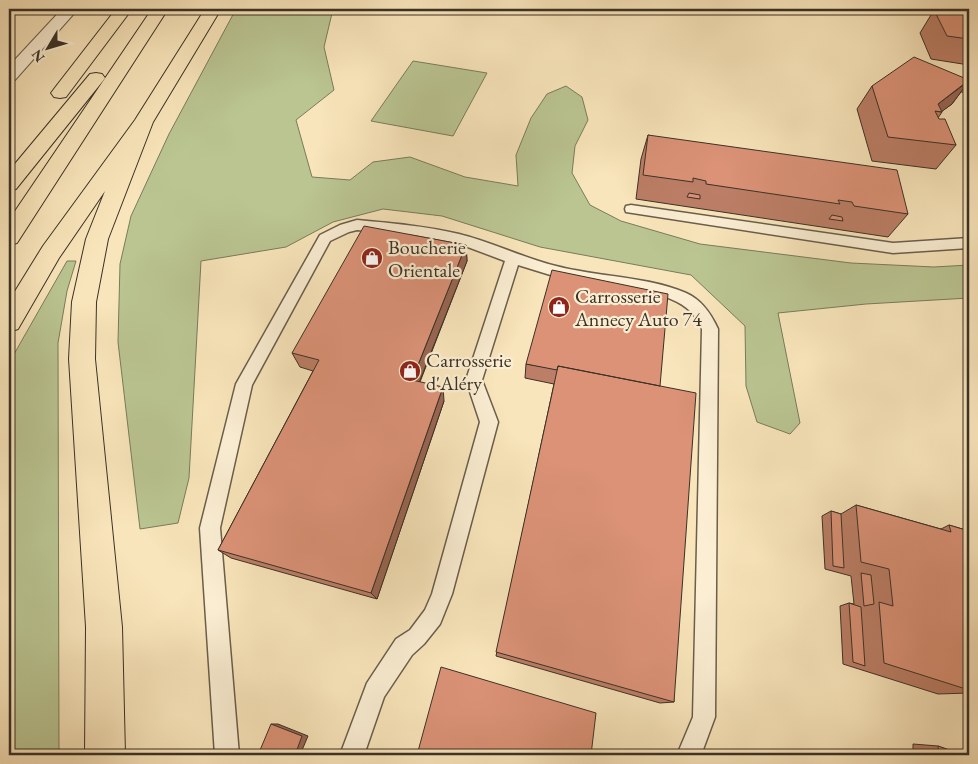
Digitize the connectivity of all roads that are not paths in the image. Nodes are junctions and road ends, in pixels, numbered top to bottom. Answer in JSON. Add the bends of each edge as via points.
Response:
{"nodes":[{"id":1,"x":70,"y":9,"type":"edge"},
{"id":2,"x":124,"y":9,"type":"edge"},
{"id":3,"x":152,"y":9,"type":"edge"},
{"id":4,"x":160,"y":9,"type":"edge"},
{"id":5,"x":213,"y":9,"type":"edge"},
{"id":6,"x":9,"y":76,"type":"edge"},
{"id":7,"x":932,"y":77,"type":"edge"},
{"id":8,"x":969,"y":90,"type":"edge"},
{"id":9,"x":50,"y":106,"type":"dead end"},
{"id":10,"x":38,"y":121,"type":"dead end"},
{"id":11,"x":143,"y":122,"type":"junction"},
{"id":12,"x":9,"y":160,"type":"edge"},
{"id":13,"x":9,"y":184,"type":"edge"},
{"id":14,"x":631,"y":209,"type":"dead end"},
{"id":15,"x":9,"y":237,"type":"edge"},
{"id":16,"x":969,"y":243,"type":"edge"},
{"id":17,"x":513,"y":259,"type":"junction"},
{"id":18,"x":9,"y":322,"type":"edge"},
{"id":19,"x":105,"y":755,"type":"edge"},
{"id":20,"x":227,"y":755,"type":"edge"},
{"id":21,"x":352,"y":755,"type":"edge"},
{"id":22,"x":689,"y":755,"type":"edge"}],
"edges":[{"from":1,"to":6,"type":"street"},
{"from":2,"to":9,"type":"highway"},
{"from":3,"to":13,"type":"highway"},
{"from":4,"to":15,"type":"highway"},
{"from":5,"to":11,"type":"highway"},
{"from":7,"to":8,"type":"lane","via":[[948,86]]},
{"from":10,"to":12,"type":"highway"},
{"from":11,"to":18,"type":"highway","via":[[51,252]]},
{"from":11,"to":19,"type":"highway","via":[[97,239],[84,302],[82,359],[104,627]]},
{"from":14,"to":16,"type":"lane","via":[[892,248]]},
{"from":17,"to":20,"type":"lane","via":[[459,239],[414,230],[357,225],[325,238],[244,384],[210,528]]},
{"from":17,"to":21,"type":"lane","via":[[474,380],[490,422],[442,594],[433,617],[404,647],[375,691]]},
{"from":17,"to":22,"type":"lane","via":[[557,272],[682,297],[694,305],[710,329],[704,717]]}]}
